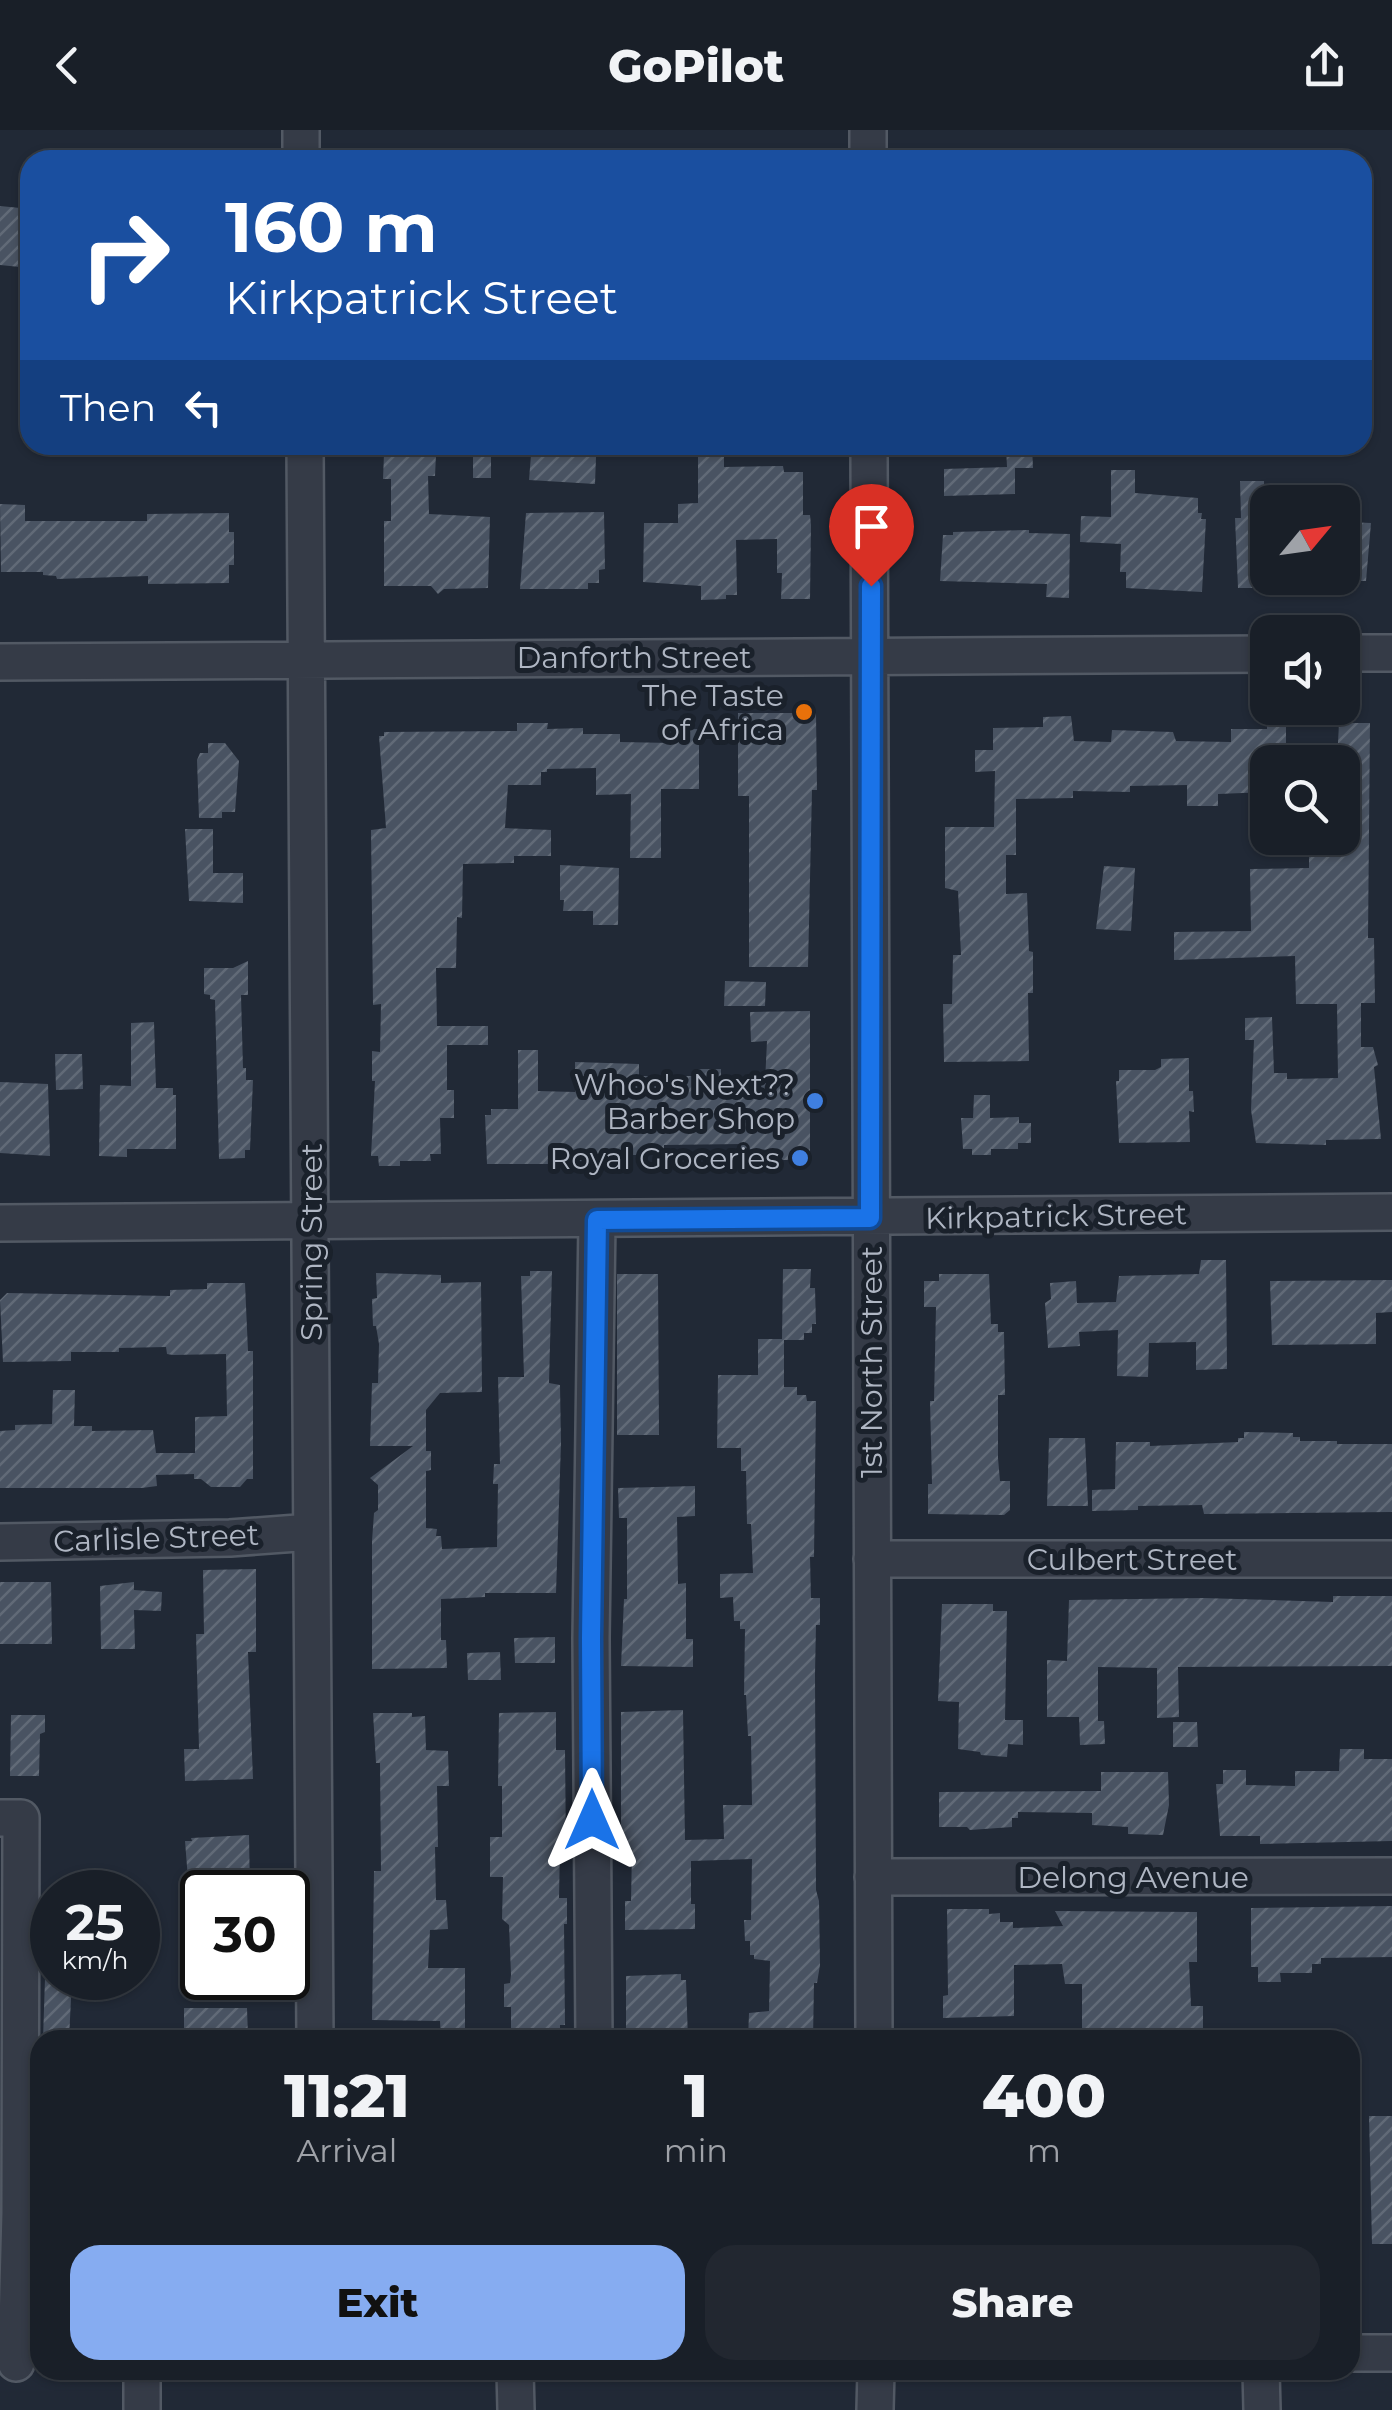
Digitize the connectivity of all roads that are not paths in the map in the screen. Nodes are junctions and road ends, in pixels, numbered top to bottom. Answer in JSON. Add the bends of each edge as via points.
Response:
{"nodes":[{"id":1,"x":306,"y":455,"type":"edge"},
{"id":2,"x":869,"y":455,"type":"edge"},
{"id":3,"x":1360,"y":653,"type":"edge"},
{"id":4,"x":1392,"y":653,"type":"edge"},
{"id":5,"x":1250,"y":654,"type":"edge"},
{"id":6,"x":872,"y":656,"type":"junction"},
{"id":7,"x":308,"y":658,"type":"junction"},
{"id":8,"x":0,"y":662,"type":"edge"},
{"id":9,"x":1392,"y":1212,"type":"edge"},
{"id":10,"x":870,"y":1218,"type":"junction"},
{"id":11,"x":597,"y":1220,"type":"junction"},
{"id":12,"x":0,"y":1223,"type":"edge"},
{"id":13,"x":312,"y":1223,"type":"junction"},
{"id":14,"x":311,"y":1532,"type":"junction"},
{"id":15,"x":0,"y":1542,"type":"edge"},
{"id":16,"x":1392,"y":1559,"type":"edge"},
{"id":17,"x":872,"y":1560,"type":"junction"},
{"id":18,"x":10,"y":1818,"type":"edge"},
{"id":19,"x":874,"y":1876,"type":"junction"},
{"id":20,"x":1392,"y":1876,"type":"edge"},
{"id":21,"x":314,"y":2030,"type":"edge"},
{"id":22,"x":594,"y":2030,"type":"edge"},
{"id":23,"x":874,"y":2030,"type":"edge"},
{"id":24,"x":1360,"y":2352,"type":"edge"},
{"id":25,"x":1392,"y":2353,"type":"edge"},
{"id":26,"x":19,"y":2363,"type":"edge"},
{"id":27,"x":142,"y":2380,"type":"edge"},
{"id":28,"x":515,"y":2380,"type":"edge"},
{"id":29,"x":876,"y":2380,"type":"edge"},
{"id":30,"x":1261,"y":2380,"type":"edge"},
{"id":31,"x":142,"y":2410,"type":"edge"},
{"id":32,"x":516,"y":2410,"type":"edge"},
{"id":33,"x":876,"y":2410,"type":"edge"},
{"id":34,"x":1262,"y":2410,"type":"edge"}],
"edges":[{"from":1,"to":7,"type":"street","name":"Spring Street"},
{"from":2,"to":6,"type":"street","name":"1st North Street"},
{"from":3,"to":4,"type":"street"},
{"from":5,"to":6,"type":"street","name":"Danforth Street"},
{"from":6,"to":7,"type":"street","name":"Danforth Street"},
{"from":6,"to":10,"type":"street","name":"1st North Street"},
{"from":7,"to":8,"type":"street","name":"Danforth Street"},
{"from":7,"to":13,"type":"street","name":"Spring Street"},
{"from":9,"to":10,"type":"street","name":"Kirkpatrick Street"},
{"from":10,"to":11,"type":"street","name":"Kirkpatrick Street"},
{"from":10,"to":17,"type":"street","name":"1st North Street"},
{"from":11,"to":13,"type":"street","name":"Kirkpatrick Street"},
{"from":11,"to":22,"type":"street"},
{"from":12,"to":13,"type":"street","name":"Kirkpatrick Street"},
{"from":13,"to":14,"type":"street","name":"Spring Street"},
{"from":14,"to":15,"type":"street","name":"Carlisle Street"},
{"from":14,"to":21,"type":"street","name":"Spring Street"},
{"from":16,"to":17,"type":"street","name":"Culbert Street"},
{"from":17,"to":19,"type":"street","name":"1st North Street"},
{"from":18,"to":26,"type":"street"},
{"from":19,"to":20,"type":"street","name":"Delong Avenue"},
{"from":19,"to":23,"type":"street","name":"1st North Street"},
{"from":24,"to":25,"type":"street"},
{"from":27,"to":31,"type":"street"},
{"from":28,"to":32,"type":"street"},
{"from":29,"to":33,"type":"street"},
{"from":30,"to":34,"type":"street"}]}
